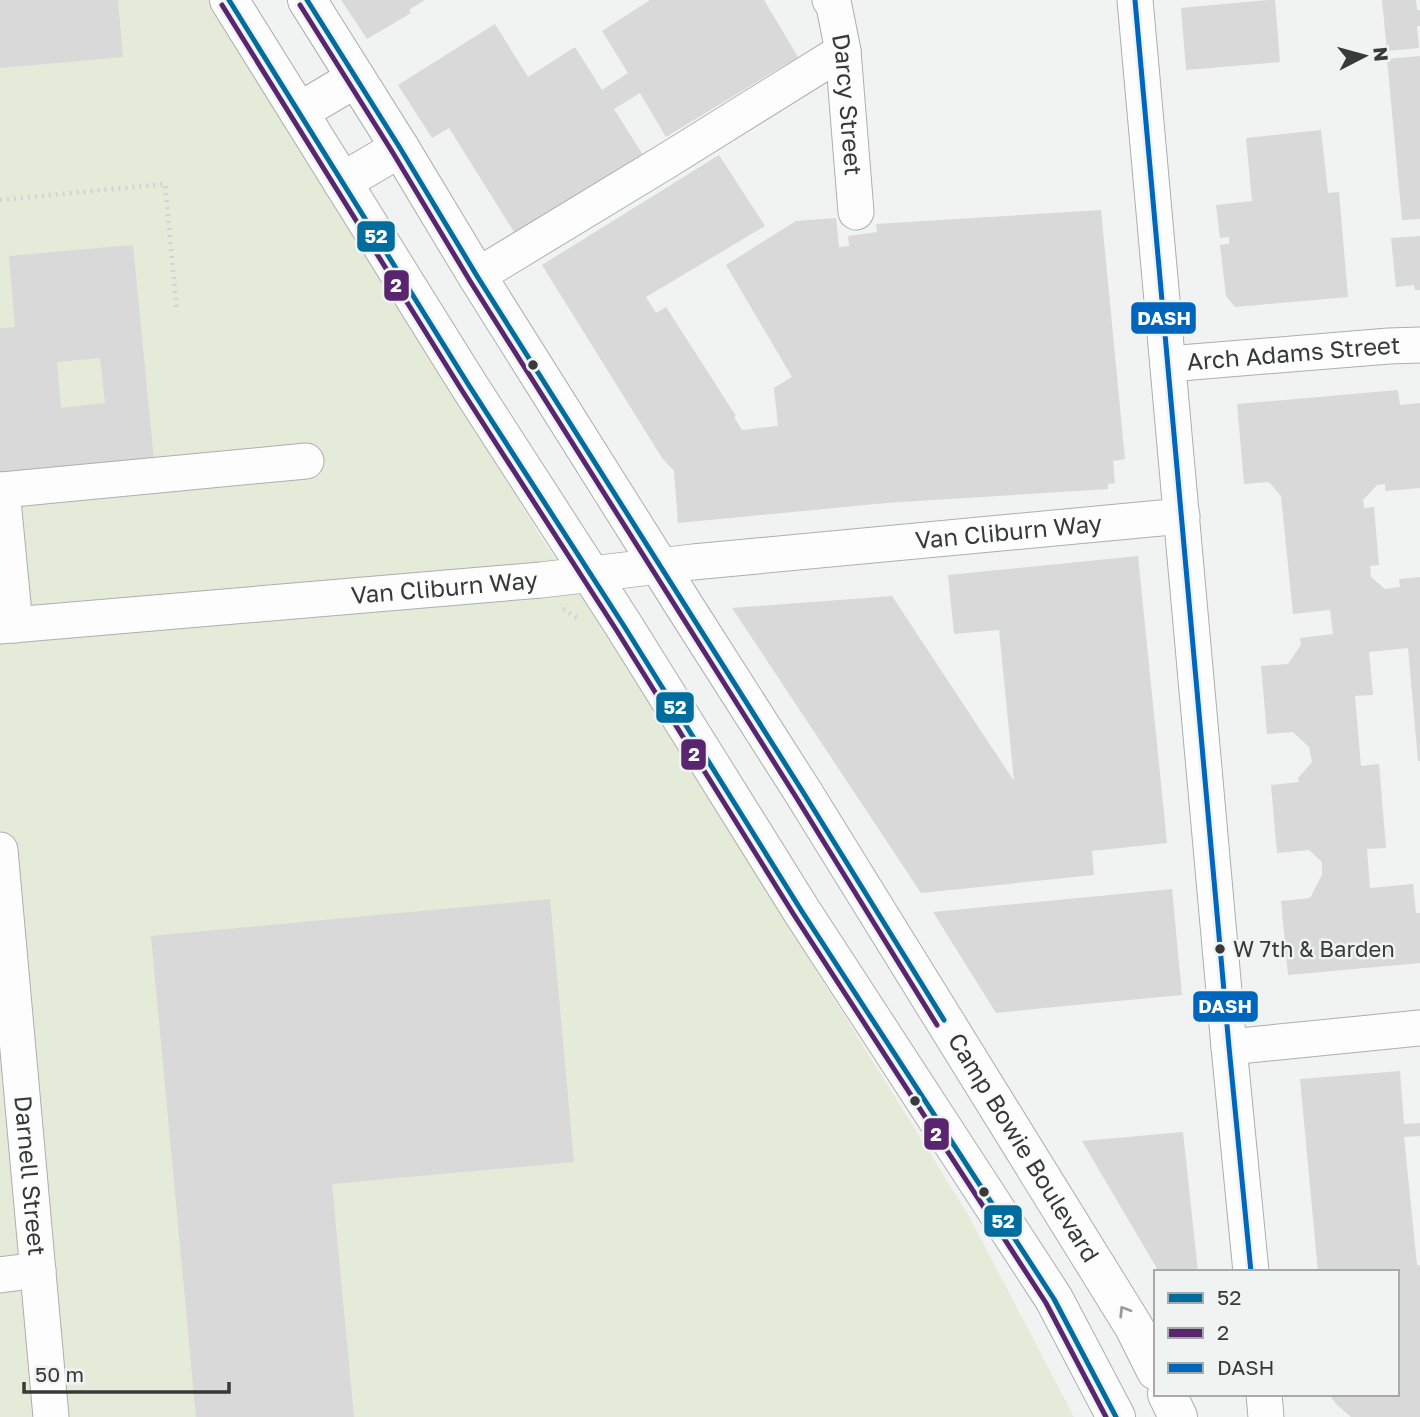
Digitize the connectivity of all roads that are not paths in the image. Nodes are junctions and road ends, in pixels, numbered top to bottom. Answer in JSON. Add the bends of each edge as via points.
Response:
{"nodes":[{"id":1,"x":229,"y":0,"type":"edge"},
{"id":2,"x":307,"y":0,"type":"edge"},
{"id":3,"x":830,"y":0,"type":"edge"},
{"id":4,"x":1135,"y":0,"type":"edge"},
{"id":5,"x":843,"y":51,"type":"junction"},
{"id":6,"x":356,"y":78,"type":"junction"},
{"id":7,"x":299,"y":112,"type":"junction"},
{"id":8,"x":400,"y":148,"type":"junction"},
{"id":9,"x":342,"y":182,"type":"junction"},
{"id":10,"x":856,"y":212,"type":"dead end"},
{"id":11,"x":477,"y":276,"type":"junction"},
{"id":12,"x":1420,"y":345,"type":"edge"},
{"id":13,"x":1168,"y":364,"type":"junction"},
{"id":14,"x":306,"y":461,"type":"dead end"},
{"id":15,"x":1,"y":490,"type":"edge"},
{"id":16,"x":1182,"y":516,"type":"junction"},
{"id":17,"x":659,"y":566,"type":"junction"},
{"id":18,"x":591,"y":575,"type":"junction"},
{"id":19,"x":7,"y":625,"type":"edge"},
{"id":20,"x":0,"y":850,"type":"edge"},
{"id":21,"x":1420,"y":1028,"type":"edge"},
{"id":22,"x":1229,"y":1046,"type":"junction"},
{"id":23,"x":979,"y":1077,"type":"junction"},
{"id":24,"x":930,"y":1110,"type":"junction"},
{"id":25,"x":38,"y":1270,"type":"junction"},
{"id":26,"x":1251,"y":1270,"type":"edge"},
{"id":27,"x":0,"y":1275,"type":"edge"},
{"id":28,"x":1154,"y":1367,"type":"edge"},
{"id":29,"x":1168,"y":1396,"type":"edge"},
{"id":30,"x":1264,"y":1396,"type":"edge"},
{"id":31,"x":1112,"y":1413,"type":"edge"},
{"id":32,"x":51,"y":1417,"type":"edge"},
{"id":33,"x":1178,"y":1417,"type":"edge"},
{"id":34,"x":1266,"y":1417,"type":"edge"}],
"edges":[{"from":1,"to":7,"type":"main road"},
{"from":2,"to":6,"type":"main road","name":"Camp Bowie Boulevard"},
{"from":3,"to":5,"type":"street","name":"Darcy Street"},
{"from":4,"to":13,"type":"street"},
{"from":5,"to":10,"type":"street","name":"Darcy Street"},
{"from":5,"to":11,"type":"street"},
{"from":6,"to":7,"type":"main road"},
{"from":6,"to":8,"type":"main road","name":"Camp Bowie Boulevard"},
{"from":7,"to":9,"type":"main road"},
{"from":8,"to":9,"type":"main road"},
{"from":8,"to":11,"type":"main road","name":"Camp Bowie Boulevard"},
{"from":9,"to":18,"type":"main road"},
{"from":11,"to":17,"type":"main road","name":"Camp Bowie Boulevard"},
{"from":12,"to":13,"type":"street","name":"Arch Adams Street"},
{"from":13,"to":16,"type":"street"},
{"from":14,"to":15,"type":"street"},
{"from":15,"to":19,"type":"street"},
{"from":16,"to":17,"type":"street","name":"Van Cliburn Way"},
{"from":16,"to":22,"type":"street"},
{"from":17,"to":18,"type":"street","name":"Van Cliburn Way"},
{"from":17,"to":23,"type":"main road","name":"Camp Bowie Boulevard"},
{"from":18,"to":19,"type":"street","name":"Van Cliburn Way"},
{"from":18,"to":24,"type":"main road"},
{"from":20,"to":25,"type":"street","name":"Darnell Street"},
{"from":21,"to":22,"type":"street"},
{"from":22,"to":26,"type":"street"},
{"from":23,"to":24,"type":"main road"},
{"from":28,"to":23,"type":"main road","name":"Camp Bowie Boulevard","one_way":true,"via":[[1134,1327]]},
{"from":24,"to":31,"type":"main road","via":[[1054,1299]]},
{"from":25,"to":27,"type":"street"},
{"from":25,"to":32,"type":"street","name":"Darnell Street"},
{"from":29,"to":33,"type":"main road"},
{"from":30,"to":34,"type":"street"}]}
